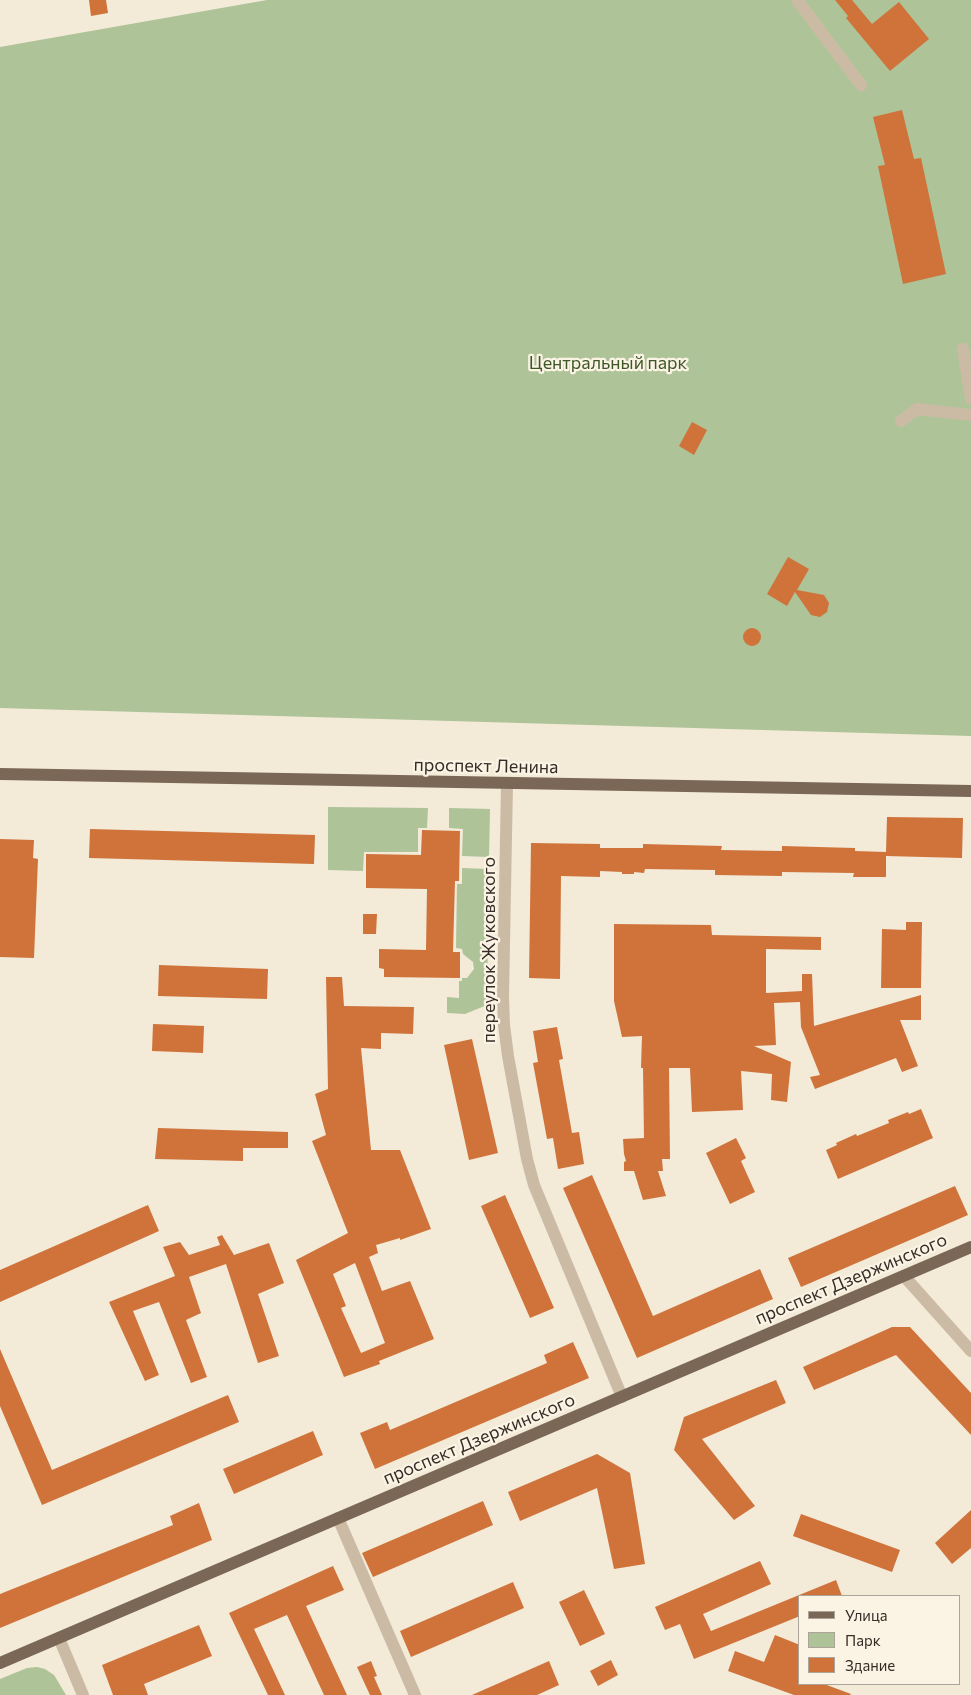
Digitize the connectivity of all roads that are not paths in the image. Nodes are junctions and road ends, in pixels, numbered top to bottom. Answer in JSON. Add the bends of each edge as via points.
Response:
{"nodes":[{"id":1,"x":797,"y":0,"type":"edge"},
{"id":2,"x":861,"y":85,"type":"dead end"},
{"id":3,"x":963,"y":349,"type":"dead end"},
{"id":4,"x":971,"y":399,"type":"edge"},
{"id":5,"x":971,"y":414,"type":"edge"},
{"id":6,"x":901,"y":421,"type":"dead end"},
{"id":7,"x":0,"y":774,"type":"edge"},
{"id":8,"x":507,"y":784,"type":"junction"},
{"id":9,"x":971,"y":791,"type":"edge"},
{"id":10,"x":971,"y":1247,"type":"edge"},
{"id":11,"x":904,"y":1276,"type":"junction"},
{"id":12,"x":971,"y":1351,"type":"edge"},
{"id":13,"x":622,"y":1397,"type":"junction"},
{"id":14,"x":338,"y":1518,"type":"junction"},
{"id":15,"x":59,"y":1638,"type":"junction"},
{"id":16,"x":0,"y":1663,"type":"edge"},
{"id":17,"x":83,"y":1695,"type":"edge"},
{"id":18,"x":415,"y":1695,"type":"edge"}],
"edges":[{"from":1,"to":2,"type":"street"},
{"from":3,"to":4,"type":"street"},
{"from":5,"to":6,"type":"street","via":[[918,409]]},
{"from":7,"to":8,"type":"main road","name":"проспект Ленина"},
{"from":8,"to":9,"type":"main road","name":"проспект Ленина"},
{"from":8,"to":13,"type":"street","name":"переулок Жуковского","via":[[503,996],[509,1066],[534,1185]]},
{"from":10,"to":11,"type":"main road","name":"проспект Дзержинского"},
{"from":11,"to":12,"type":"street"},
{"from":11,"to":13,"type":"main road","name":"проспект Дзержинского"},
{"from":13,"to":14,"type":"main road","name":"проспект Дзержинского"},
{"from":14,"to":15,"type":"main road","name":"проспект Дзержинского"},
{"from":14,"to":18,"type":"street"},
{"from":15,"to":16,"type":"main road","name":"проспект Дзержинского"},
{"from":15,"to":17,"type":"street"}]}
